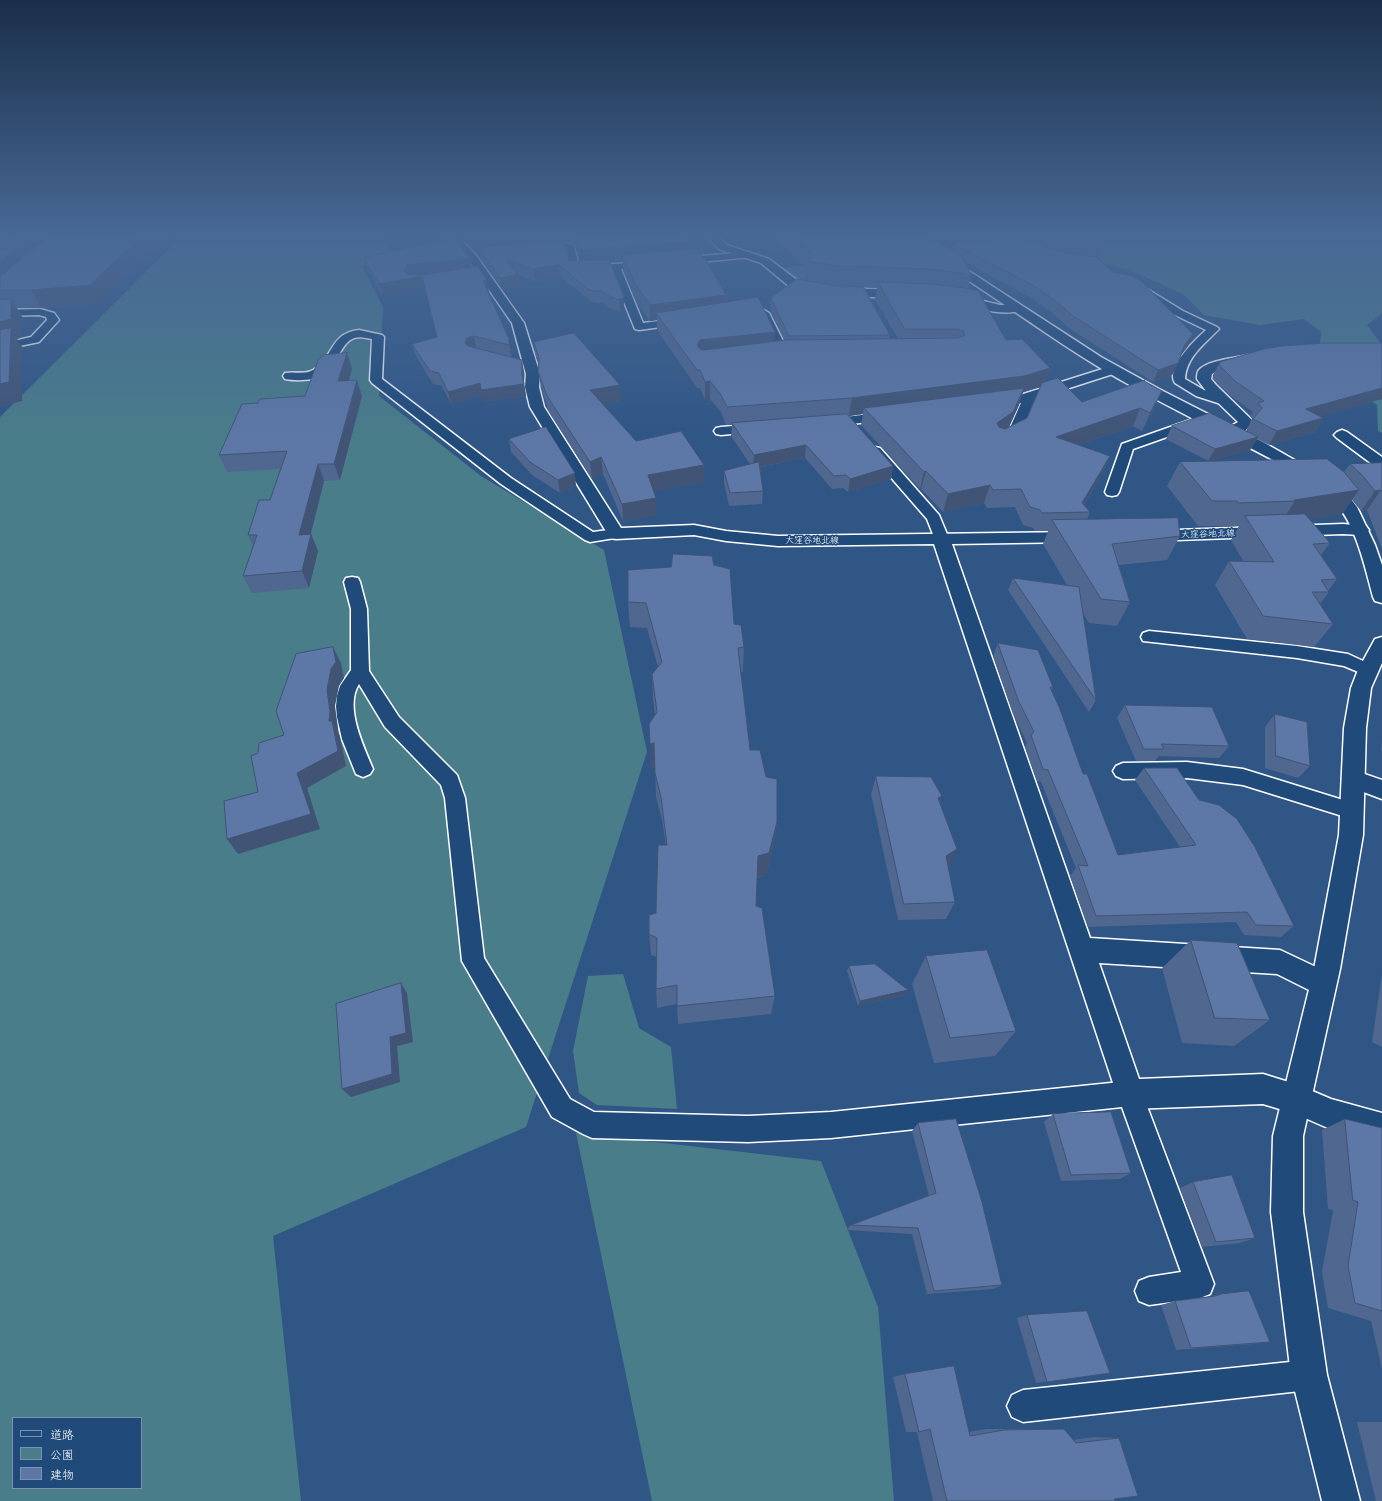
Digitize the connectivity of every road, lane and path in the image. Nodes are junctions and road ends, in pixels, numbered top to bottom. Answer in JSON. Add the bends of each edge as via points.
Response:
{"nodes":[{"id":1,"x":504,"y":303,"type":"edge"},
{"id":2,"x":629,"y":303,"type":"edge"},
{"id":3,"x":977,"y":303,"type":"edge"},
{"id":4,"x":1009,"y":303,"type":"edge"},
{"id":5,"x":1163,"y":303,"type":"edge"},
{"id":6,"x":761,"y":307,"type":"edge"},
{"id":7,"x":1016,"y":308,"type":"junction"},
{"id":8,"x":0,"y":313,"type":"edge"},
{"id":9,"x":692,"y":320,"type":"edge"},
{"id":10,"x":0,"y":347,"type":"edge"},
{"id":11,"x":798,"y":352,"type":"edge"},
{"id":12,"x":783,"y":353,"type":"junction"},
{"id":13,"x":769,"y":355,"type":"edge"},
{"id":14,"x":1258,"y":357,"type":"edge"},
{"id":15,"x":1112,"y":370,"type":"junction"},
{"id":16,"x":289,"y":376,"type":"dead end"},
{"id":17,"x":1030,"y":396,"type":"junction"},
{"id":18,"x":1224,"y":401,"type":"junction"},
{"id":19,"x":982,"y":404,"type":"edge"},
{"id":20,"x":896,"y":415,"type":"edge"},
{"id":21,"x":1204,"y":419,"type":"junction"},
{"id":22,"x":850,"y":421,"type":"junction"},
{"id":23,"x":819,"y":423,"type":"edge"},
{"id":24,"x":766,"y":428,"type":"edge"},
{"id":25,"x":721,"y":431,"type":"dead end"},
{"id":26,"x":1231,"y":432,"type":"junction"},
{"id":27,"x":1342,"y":435,"type":"dead end"},
{"id":28,"x":1000,"y":441,"type":"edge"},
{"id":29,"x":1382,"y":464,"type":"edge"},
{"id":30,"x":1361,"y":469,"type":"edge"},
{"id":31,"x":1334,"y":473,"type":"edge"},
{"id":32,"x":1314,"y":477,"type":"junction"},
{"id":33,"x":1112,"y":492,"type":"dead end"},
{"id":34,"x":1360,"y":530,"type":"junction"},
{"id":35,"x":616,"y":534,"type":"junction"},
{"id":36,"x":1089,"y":537,"type":"edge"},
{"id":37,"x":1136,"y":537,"type":"edge"},
{"id":38,"x":941,"y":539,"type":"junction"},
{"id":39,"x":352,"y":582,"type":"dead end"},
{"id":40,"x":1382,"y":597,"type":"edge"},
{"id":41,"x":1149,"y":637,"type":"dead end"},
{"id":42,"x":1378,"y":654,"type":"edge"},
{"id":43,"x":360,"y":671,"type":"junction"},
{"id":44,"x":363,"y":769,"type":"dead end"},
{"id":45,"x":1123,"y":771,"type":"dead end"},
{"id":46,"x":1353,"y":779,"type":"junction"},
{"id":47,"x":1382,"y":790,"type":"edge"},
{"id":48,"x":1352,"y":811,"type":"junction"},
{"id":49,"x":1080,"y":950,"type":"junction"},
{"id":50,"x":1323,"y":984,"type":"junction"},
{"id":51,"x":1130,"y":1094,"type":"junction"},
{"id":52,"x":1298,"y":1100,"type":"junction"},
{"id":53,"x":1382,"y":1128,"type":"edge"},
{"id":54,"x":1149,"y":1291,"type":"dead end"},
{"id":55,"x":1310,"y":1375,"type":"junction"},
{"id":56,"x":1023,"y":1406,"type":"dead end"},
{"id":57,"x":1341,"y":1501,"type":"edge"}],
"edges":[{"from":1,"to":35,"type":"street","via":[[518,323],[524,367],[533,374],[532,387],[538,407]]},
{"from":2,"to":9,"type":"lane","via":[[639,327]]},
{"from":3,"to":7,"type":"street","via":[[1000,309]]},
{"from":4,"to":7,"type":"street"},
{"from":5,"to":18,"type":"lane","via":[[1213,329],[1186,358],[1178,372],[1179,380],[1193,391]]},
{"from":6,"to":12,"type":"lane"},
{"from":7,"to":15,"type":"street"},
{"from":8,"to":10,"type":"lane","via":[[40,312],[50,315],[53,320],[35,340]]},
{"from":11,"to":12,"type":"lane"},
{"from":12,"to":13,"type":"lane"},
{"from":14,"to":18,"type":"street","via":[[1216,366],[1205,372],[1204,379]]},
{"from":15,"to":17,"type":"lane"},
{"from":15,"to":21,"type":"street"},
{"from":16,"to":35,"type":"lane","via":[[315,374],[322,370],[350,334],[362,333],[378,337],[376,380],[506,481],[590,537]]},
{"from":17,"to":19,"type":"lane"},
{"from":17,"to":28,"type":"lane","via":[[1015,432]]},
{"from":18,"to":26,"type":"street","via":[[1246,421],[1243,426]]},
{"from":20,"to":22,"type":"lane"},
{"from":21,"to":26,"type":"street"},
{"from":21,"to":33,"type":"lane","via":[[1126,447]]},
{"from":22,"to":23,"type":"lane"},
{"from":22,"to":38,"type":"lane","via":[[934,518]]},
{"from":24,"to":25,"type":"lane"},
{"from":26,"to":32,"type":"street"},
{"from":27,"to":29,"type":"street"},
{"from":29,"to":30,"type":"street"},
{"from":31,"to":32,"type":"street"},
{"from":32,"to":34,"type":"street","via":[[1342,499]]},
{"from":34,"to":37,"type":"street","name":"大窪谷地北線"},
{"from":34,"to":40,"type":"street"},
{"from":35,"to":38,"type":"street","name":"大窪谷地北線","via":[[694,530],[726,536],[778,540]]},
{"from":36,"to":38,"type":"street","name":"大窪谷地北線"},
{"from":38,"to":49,"type":"street"},
{"from":39,"to":43,"type":"lane","via":[[359,609]]},
{"from":41,"to":42,"type":"lane","via":[[1297,652],[1348,660]]},
{"from":42,"to":46,"type":"street","via":[[1361,688],[1355,728]]},
{"from":43,"to":44,"type":"lane","via":[[348,687],[345,705],[348,728]]},
{"from":43,"to":51,"type":"lane","via":[[392,722],[450,781],[455,798],[473,961],[561,1108],[592,1125],[748,1129],[831,1125]]},
{"from":45,"to":48,"type":"lane","via":[[1187,770],[1243,777]]},
{"from":46,"to":47,"type":"street"},
{"from":46,"to":48,"type":"street"},
{"from":48,"to":50,"type":"street","via":[[1351,835]]},
{"from":49,"to":50,"type":"street","via":[[1280,962]]},
{"from":49,"to":51,"type":"street"},
{"from":50,"to":52,"type":"street"},
{"from":51,"to":52,"type":"street","via":[[1263,1089]]},
{"from":51,"to":54,"type":"lane","via":[[1200,1284]]},
{"from":52,"to":53,"type":"street","via":[[1330,1114]]},
{"from":52,"to":55,"type":"street","via":[[1288,1136],[1287,1212]]},
{"from":55,"to":56,"type":"lane"},
{"from":55,"to":57,"type":"street"}]}
